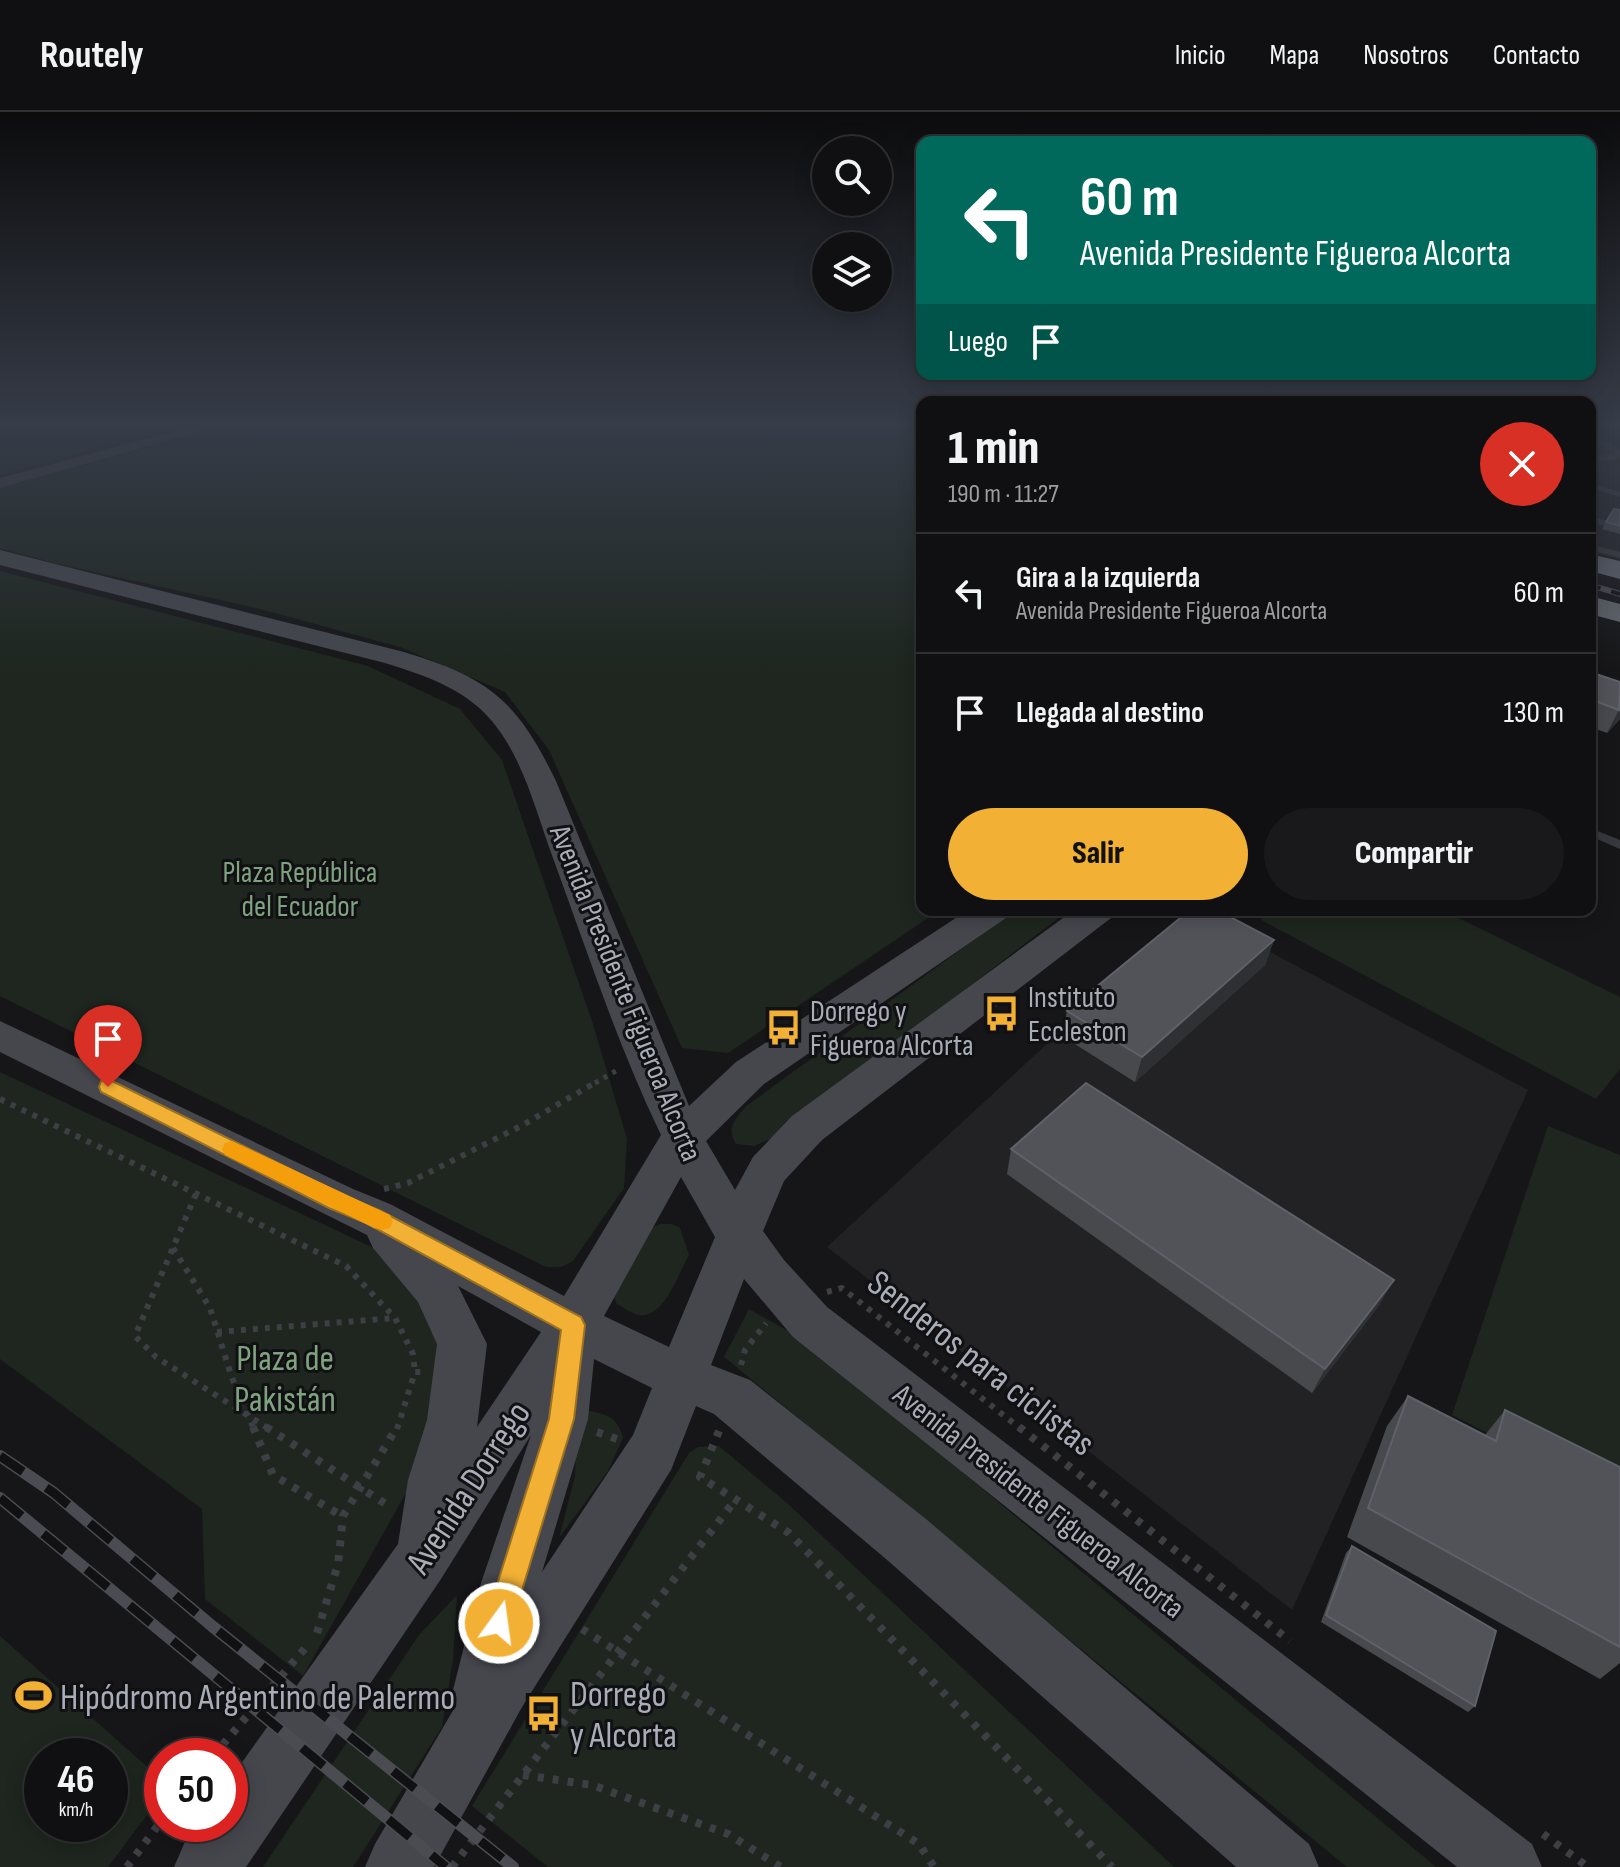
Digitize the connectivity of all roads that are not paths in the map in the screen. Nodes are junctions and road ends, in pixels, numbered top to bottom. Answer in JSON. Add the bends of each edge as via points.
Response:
{"nodes":[{"id":1,"x":1596,"y":521,"type":"edge"},
{"id":2,"x":1607,"y":523,"type":"edge"},
{"id":3,"x":1596,"y":549,"type":"edge"},
{"id":4,"x":1620,"y":555,"type":"edge"},
{"id":5,"x":6,"y":561,"type":"edge"},
{"id":6,"x":1596,"y":564,"type":"edge"},
{"id":7,"x":1620,"y":570,"type":"edge"},
{"id":8,"x":1596,"y":607,"type":"edge"},
{"id":9,"x":1620,"y":613,"type":"edge"},
{"id":10,"x":1596,"y":623,"type":"edge"},
{"id":11,"x":1620,"y":629,"type":"edge"},
{"id":12,"x":1596,"y":835,"type":"edge"},
{"id":13,"x":1620,"y":845,"type":"edge"},
{"id":14,"x":984,"y":916,"type":"edge"},
{"id":15,"x":1090,"y":916,"type":"edge"},
{"id":16,"x":0,"y":1035,"type":"edge"},
{"id":17,"x":681,"y":1139,"type":"junction"},
{"id":18,"x":355,"y":1209,"type":"junction"},
{"id":19,"x":738,"y":1237,"type":"junction"},
{"id":20,"x":573,"y":1325,"type":"junction"},
{"id":21,"x":708,"y":1388,"type":"junction"},
{"id":22,"x":421,"y":1559,"type":"junction"},
{"id":23,"x":473,"y":1736,"type":"junction"},
{"id":24,"x":1519,"y":1846,"type":"edge"},
{"id":25,"x":207,"y":1867,"type":"edge"},
{"id":26,"x":398,"y":1867,"type":"edge"},
{"id":27,"x":1286,"y":1867,"type":"edge"}],
"edges":[{"from":1,"to":2,"type":"lane"},
{"from":3,"to":4,"type":"lane"},
{"from":5,"to":17,"type":"main road","name":"Avenida Presidente Figueroa Alcorta","via":[[244,616],[388,656],[440,673],[486,699],[528,754]]},
{"from":6,"to":7,"type":"highway"},
{"from":8,"to":9,"type":"highway"},
{"from":10,"to":11,"type":"highway"},
{"from":12,"to":13,"type":"lane"},
{"from":14,"to":17,"type":"main road","name":"Avenida Dorrego","via":[[750,1073]]},
{"from":15,"to":19,"type":"main road","via":[[807,1128],[768,1169]]},
{"from":16,"to":18,"type":"main road"},
{"from":17,"to":19,"type":"main road","name":"Avenida Presidente Figueroa Alcorta"},
{"from":17,"to":20,"type":"main road","name":"Avenida Dorrego"},
{"from":18,"to":20,"type":"main road"},
{"from":18,"to":22,"type":"main road","via":[[435,1288],[462,1344],[453,1420],[435,1480]]},
{"from":19,"to":21,"type":"main road"},
{"from":19,"to":24,"type":"main road","name":"Avenida Presidente Figueroa Alcorta","via":[[821,1331]]},
{"from":20,"to":21,"type":"main road"},
{"from":20,"to":22,"type":"main road","name":"Avenida Dorrego"},
{"from":20,"to":23,"type":"main road","via":[[562,1419],[506,1595]]},
{"from":21,"to":23,"type":"main road","via":[[652,1452]]},
{"from":21,"to":27,"type":"main road","via":[[906,1539]]},
{"from":22,"to":25,"type":"main road","name":"Avenida Dorrego"},
{"from":23,"to":26,"type":"main road"}]}
